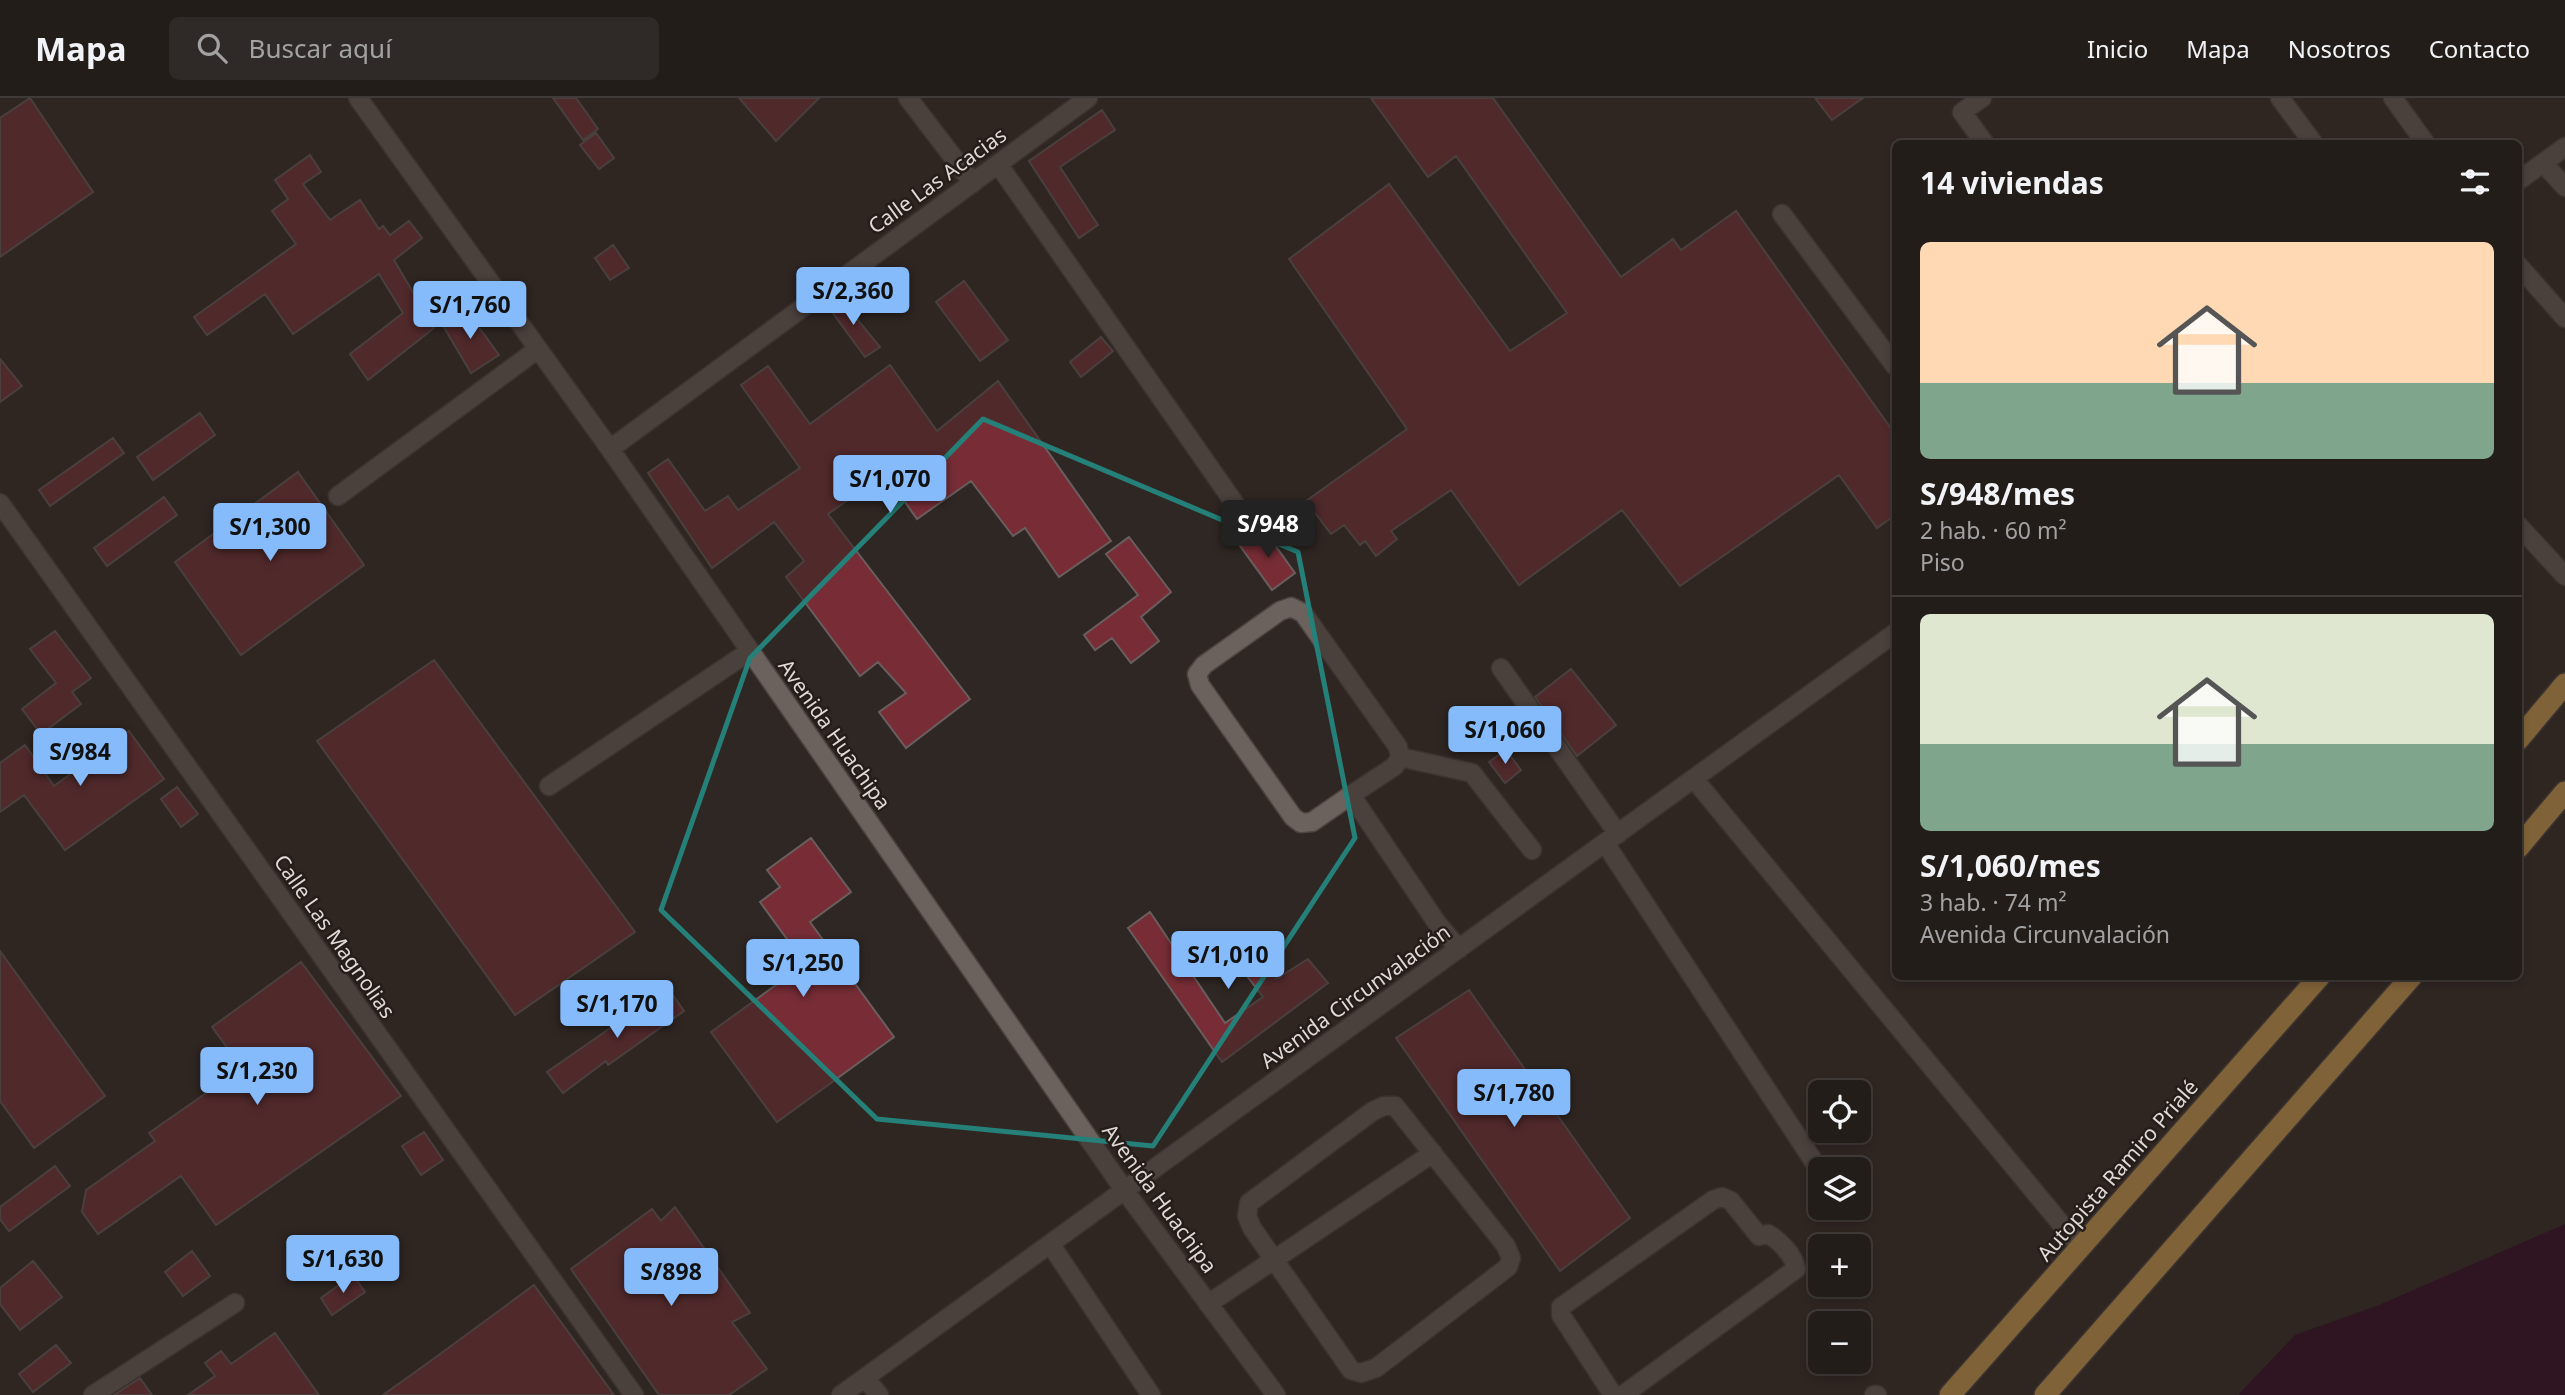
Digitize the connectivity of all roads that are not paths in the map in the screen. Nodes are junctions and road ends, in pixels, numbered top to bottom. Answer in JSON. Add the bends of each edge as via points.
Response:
{"nodes":[{"id":1,"x":358,"y":98,"type":"edge"},
{"id":2,"x":908,"y":98,"type":"edge"},
{"id":3,"x":1088,"y":98,"type":"edge"},
{"id":4,"x":1982,"y":98,"type":"edge"},
{"id":5,"x":2280,"y":98,"type":"edge"},
{"id":6,"x":2393,"y":98,"type":"edge"},
{"id":7,"x":1982,"y":140,"type":"edge"},
{"id":8,"x":2311,"y":140,"type":"edge"},
{"id":9,"x":2423,"y":140,"type":"edge"},
{"id":10,"x":2565,"y":147,"type":"edge"},
{"id":11,"x":2543,"y":163,"type":"junction"},
{"id":12,"x":998,"y":164,"type":"junction"},
{"id":13,"x":2522,"y":178,"type":"edge"},
{"id":14,"x":973,"y":183,"type":"junction"},
{"id":15,"x":2565,"y":187,"type":"edge"},
{"id":16,"x":1782,"y":214,"type":"dead end"},
{"id":17,"x":2522,"y":270,"type":"edge"},
{"id":18,"x":2565,"y":318,"type":"edge"},
{"id":19,"x":538,"y":349,"type":"junction"},
{"id":20,"x":1892,"y":362,"type":"edge"},
{"id":21,"x":610,"y":449,"type":"junction"},
{"id":22,"x":338,"y":496,"type":"dead end"},
{"id":23,"x":0,"y":503,"type":"edge"},
{"id":24,"x":1250,"y":524,"type":"dead end"},
{"id":25,"x":2522,"y":529,"type":"edge"},
{"id":26,"x":2565,"y":576,"type":"edge"},
{"id":27,"x":1892,"y":635,"type":"edge"},
{"id":28,"x":750,"y":651,"type":"junction"},
{"id":29,"x":1501,"y":668,"type":"dead end"},
{"id":30,"x":2565,"y":684,"type":"edge"},
{"id":31,"x":2522,"y":735,"type":"edge"},
{"id":32,"x":1400,"y":757,"type":"junction"},
{"id":33,"x":1694,"y":779,"type":"junction"},
{"id":34,"x":549,"y":786,"type":"dead end"},
{"id":35,"x":2565,"y":792,"type":"edge"},
{"id":36,"x":1351,"y":795,"type":"junction"},
{"id":37,"x":1612,"y":839,"type":"junction"},
{"id":38,"x":2522,"y":844,"type":"edge"},
{"id":39,"x":1532,"y":850,"type":"dead end"},
{"id":40,"x":1459,"y":949,"type":"junction"},
{"id":41,"x":2316,"y":980,"type":"edge"},
{"id":42,"x":2408,"y":980,"type":"edge"},
{"id":43,"x":1433,"y":1153,"type":"junction"},
{"id":44,"x":1811,"y":1157,"type":"edge"},
{"id":45,"x":1125,"y":1191,"type":"junction"},
{"id":46,"x":1051,"y":1245,"type":"junction"},
{"id":47,"x":2081,"y":1248,"type":"junction"},
{"id":48,"x":1274,"y":1259,"type":"junction"},
{"id":49,"x":235,"y":1303,"type":"dead end"},
{"id":50,"x":1208,"y":1304,"type":"junction"},
{"id":51,"x":865,"y":1378,"type":"junction"},
{"id":52,"x":93,"y":1395,"type":"edge"},
{"id":53,"x":634,"y":1395,"type":"edge"},
{"id":54,"x":841,"y":1395,"type":"edge"},
{"id":55,"x":879,"y":1395,"type":"edge"},
{"id":56,"x":1151,"y":1395,"type":"edge"},
{"id":57,"x":1276,"y":1395,"type":"edge"},
{"id":58,"x":1613,"y":1395,"type":"edge"},
{"id":59,"x":1623,"y":1395,"type":"edge"},
{"id":60,"x":1950,"y":1395,"type":"edge"},
{"id":61,"x":2045,"y":1395,"type":"edge"}],
"edges":[{"from":1,"to":19,"type":"street","name":"Avenida Huachipa"},
{"from":2,"to":14,"type":"street"},
{"from":3,"to":12,"type":"street","name":"Calle Las Acacias"},
{"from":4,"to":7,"type":"street","via":[[1962,112]]},
{"from":5,"to":8,"type":"street"},
{"from":6,"to":9,"type":"street"},
{"from":10,"to":11,"type":"street"},
{"from":11,"to":13,"type":"street"},
{"from":11,"to":15,"type":"street"},
{"from":12,"to":14,"type":"street","name":"Calle Las Acacias"},
{"from":12,"to":24,"type":"street"},
{"from":14,"to":21,"type":"street","name":"Calle Las Acacias"},
{"from":16,"to":20,"type":"street"},
{"from":17,"to":18,"type":"street"},
{"from":19,"to":21,"type":"street","name":"Avenida Huachipa"},
{"from":19,"to":22,"type":"street"},
{"from":21,"to":28,"type":"street","name":"Avenida Huachipa"},
{"from":23,"to":53,"type":"street","name":"Calle Las Magnolias"},
{"from":25,"to":26,"type":"street"},
{"from":27,"to":33,"type":"street","name":"Avenida Circunvalación"},
{"from":28,"to":34,"type":"street"},
{"from":28,"to":45,"type":"street","name":"Avenida Huachipa"},
{"from":29,"to":37,"type":"street"},
{"from":30,"to":31,"type":"highway"},
{"from":32,"to":36,"type":"street","via":[[1395,766]]},
{"from":32,"to":36,"type":"street","via":[[1398,747],[1303,613],[1292,607],[1204,665],[1197,674],[1200,685],[1293,817],[1301,823],[1312,822]]},
{"from":32,"to":39,"type":"street","via":[[1472,773]]},
{"from":33,"to":37,"type":"street","name":"Avenida Circunvalación"},
{"from":33,"to":47,"type":"street"},
{"from":35,"to":38,"type":"highway"},
{"from":36,"to":40,"type":"street"},
{"from":37,"to":40,"type":"street","name":"Avenida Circunvalación"},
{"from":37,"to":44,"type":"street"},
{"from":40,"to":45,"type":"street","name":"Avenida Circunvalación"},
{"from":41,"to":47,"type":"highway","name":"Autopista Ramiro Prialé"},
{"from":42,"to":61,"type":"highway"},
{"from":43,"to":48,"type":"street"},
{"from":43,"to":48,"type":"street","via":[[1395,1106],[1373,1111],[1249,1203],[1247,1216],[1252,1228]]},
{"from":43,"to":48,"type":"street","via":[[1511,1258],[1508,1267],[1376,1368],[1361,1373],[1351,1370]]},
{"from":45,"to":46,"type":"street","name":"Avenida Circunvalación"},
{"from":45,"to":50,"type":"street","name":"Avenida Huachipa"},
{"from":46,"to":51,"type":"street","name":"Avenida Circunvalación"},
{"from":46,"to":56,"type":"street"},
{"from":47,"to":60,"type":"highway","name":"Autopista Ramiro Prialé"},
{"from":48,"to":50,"type":"street"},
{"from":49,"to":52,"type":"street"},
{"from":50,"to":57,"type":"street","name":"Avenida Huachipa"},
{"from":51,"to":54,"type":"street","name":"Avenida Circunvalación"},
{"from":51,"to":55,"type":"street"},
{"from":58,"to":59,"type":"street","via":[[1561,1315],[1561,1307],[1713,1200],[1731,1201],[1759,1236],[1776,1238],[1797,1269]]}]}
